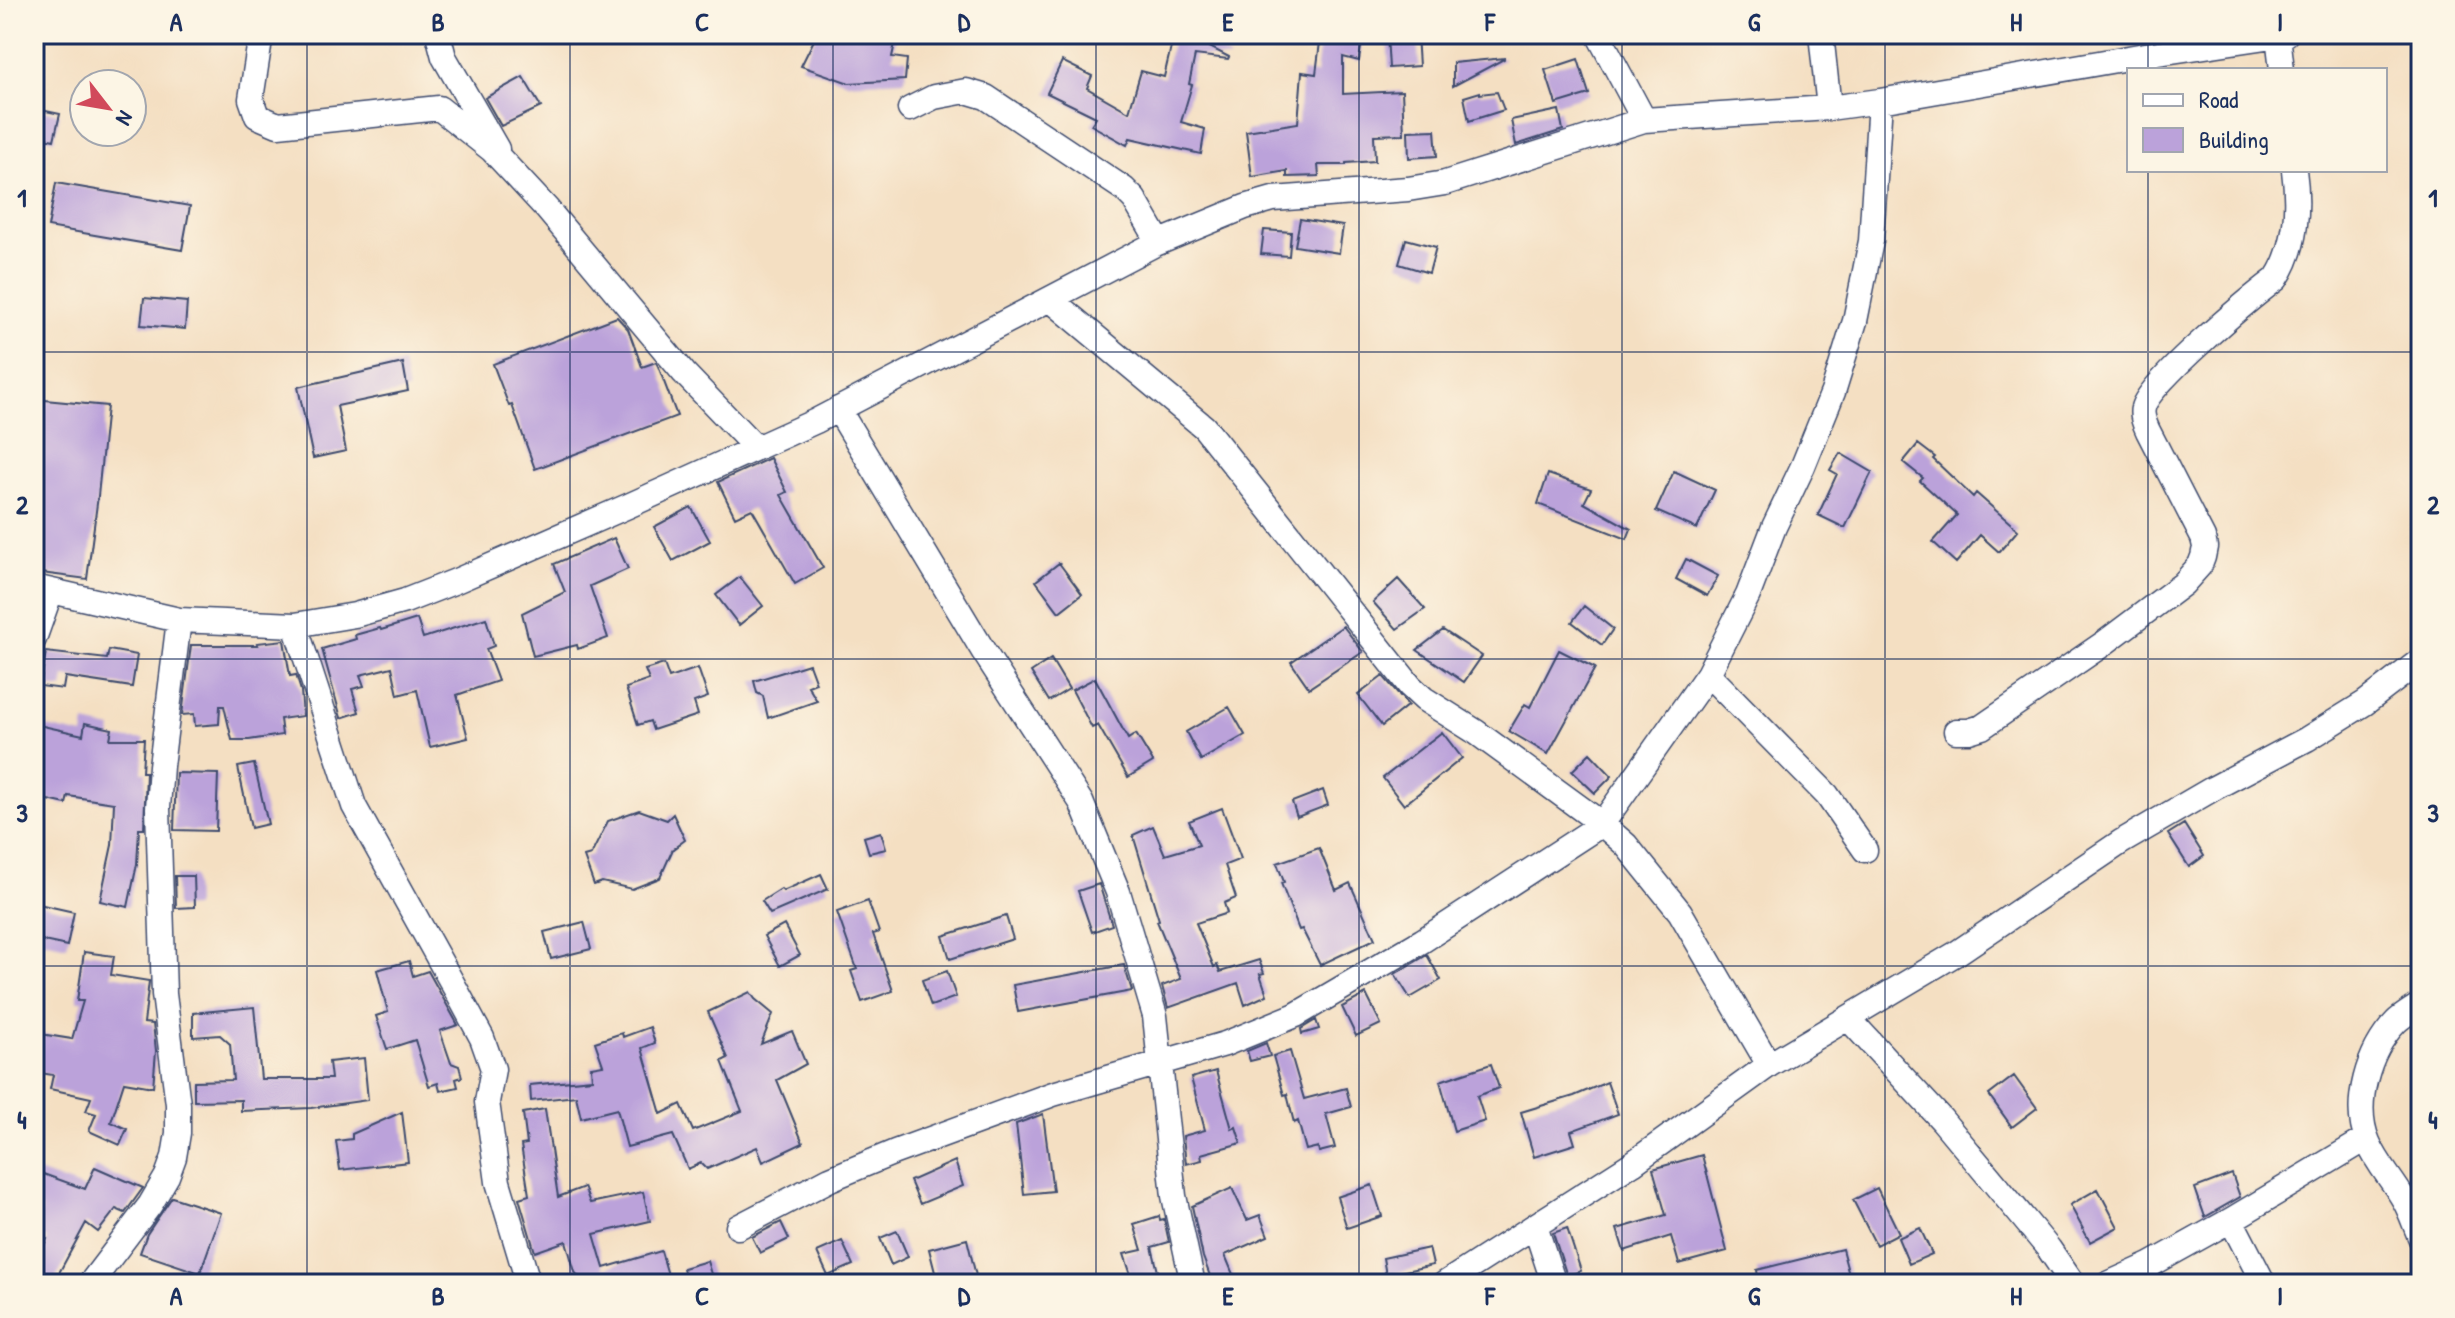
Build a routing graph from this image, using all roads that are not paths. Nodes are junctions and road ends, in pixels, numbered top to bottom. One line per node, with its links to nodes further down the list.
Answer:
1 (261, 34): 11 (street)
2 (438, 34): 11 (street)
3 (1598, 34): 10 (street)
4 (1821, 34): 8 (street)
5 (2282, 35): 6 (street); 7 (street)
6 (2282, 68)
7 (1880, 101): 8 (street); 22 (street)
8 (1829, 108): 10 (street)
9 (910, 109): 13 (street)
10 (1644, 120): 13 (street)
11 (507, 166): 16 (street)
12 (2294, 172): 23 (street)
13 (1159, 242): 14 (street)
14 (1050, 299): 15 (street); 24 (street)
15 (838, 409): 16 (street); 28 (street)
16 (756, 448): 19 (street)
17 (42, 589): 18 (street); 20 (street)
18 (179, 620): 19 (street); 36 (street)
19 (295, 625): 37 (street)
20 (34, 639)
21 (2421, 660): 27 (street)
22 (1708, 674): 24 (street); 25 (street)
23 (1956, 731)
24 (1602, 824): 28 (street); 29 (street)
25 (1865, 850)
26 (2421, 1004): 30 (street)
27 (1848, 1018): 29 (street); 41 (street)
28 (1161, 1063): 33 (street); 38 (street)
29 (1769, 1065): 32 (street)
30 (2366, 1139): 31 (street); 34 (street)
31 (2231, 1220): 35 (street); 42 (street)
32 (1535, 1226): 39 (street); 40 (street)
33 (738, 1227)
34 (2421, 1239)
35 (2117, 1282)
36 (90, 1284)
37 (530, 1284)
38 (1193, 1284)
39 (1444, 1284)
40 (1554, 1284)
41 (2073, 1284)
42 (2264, 1284)

